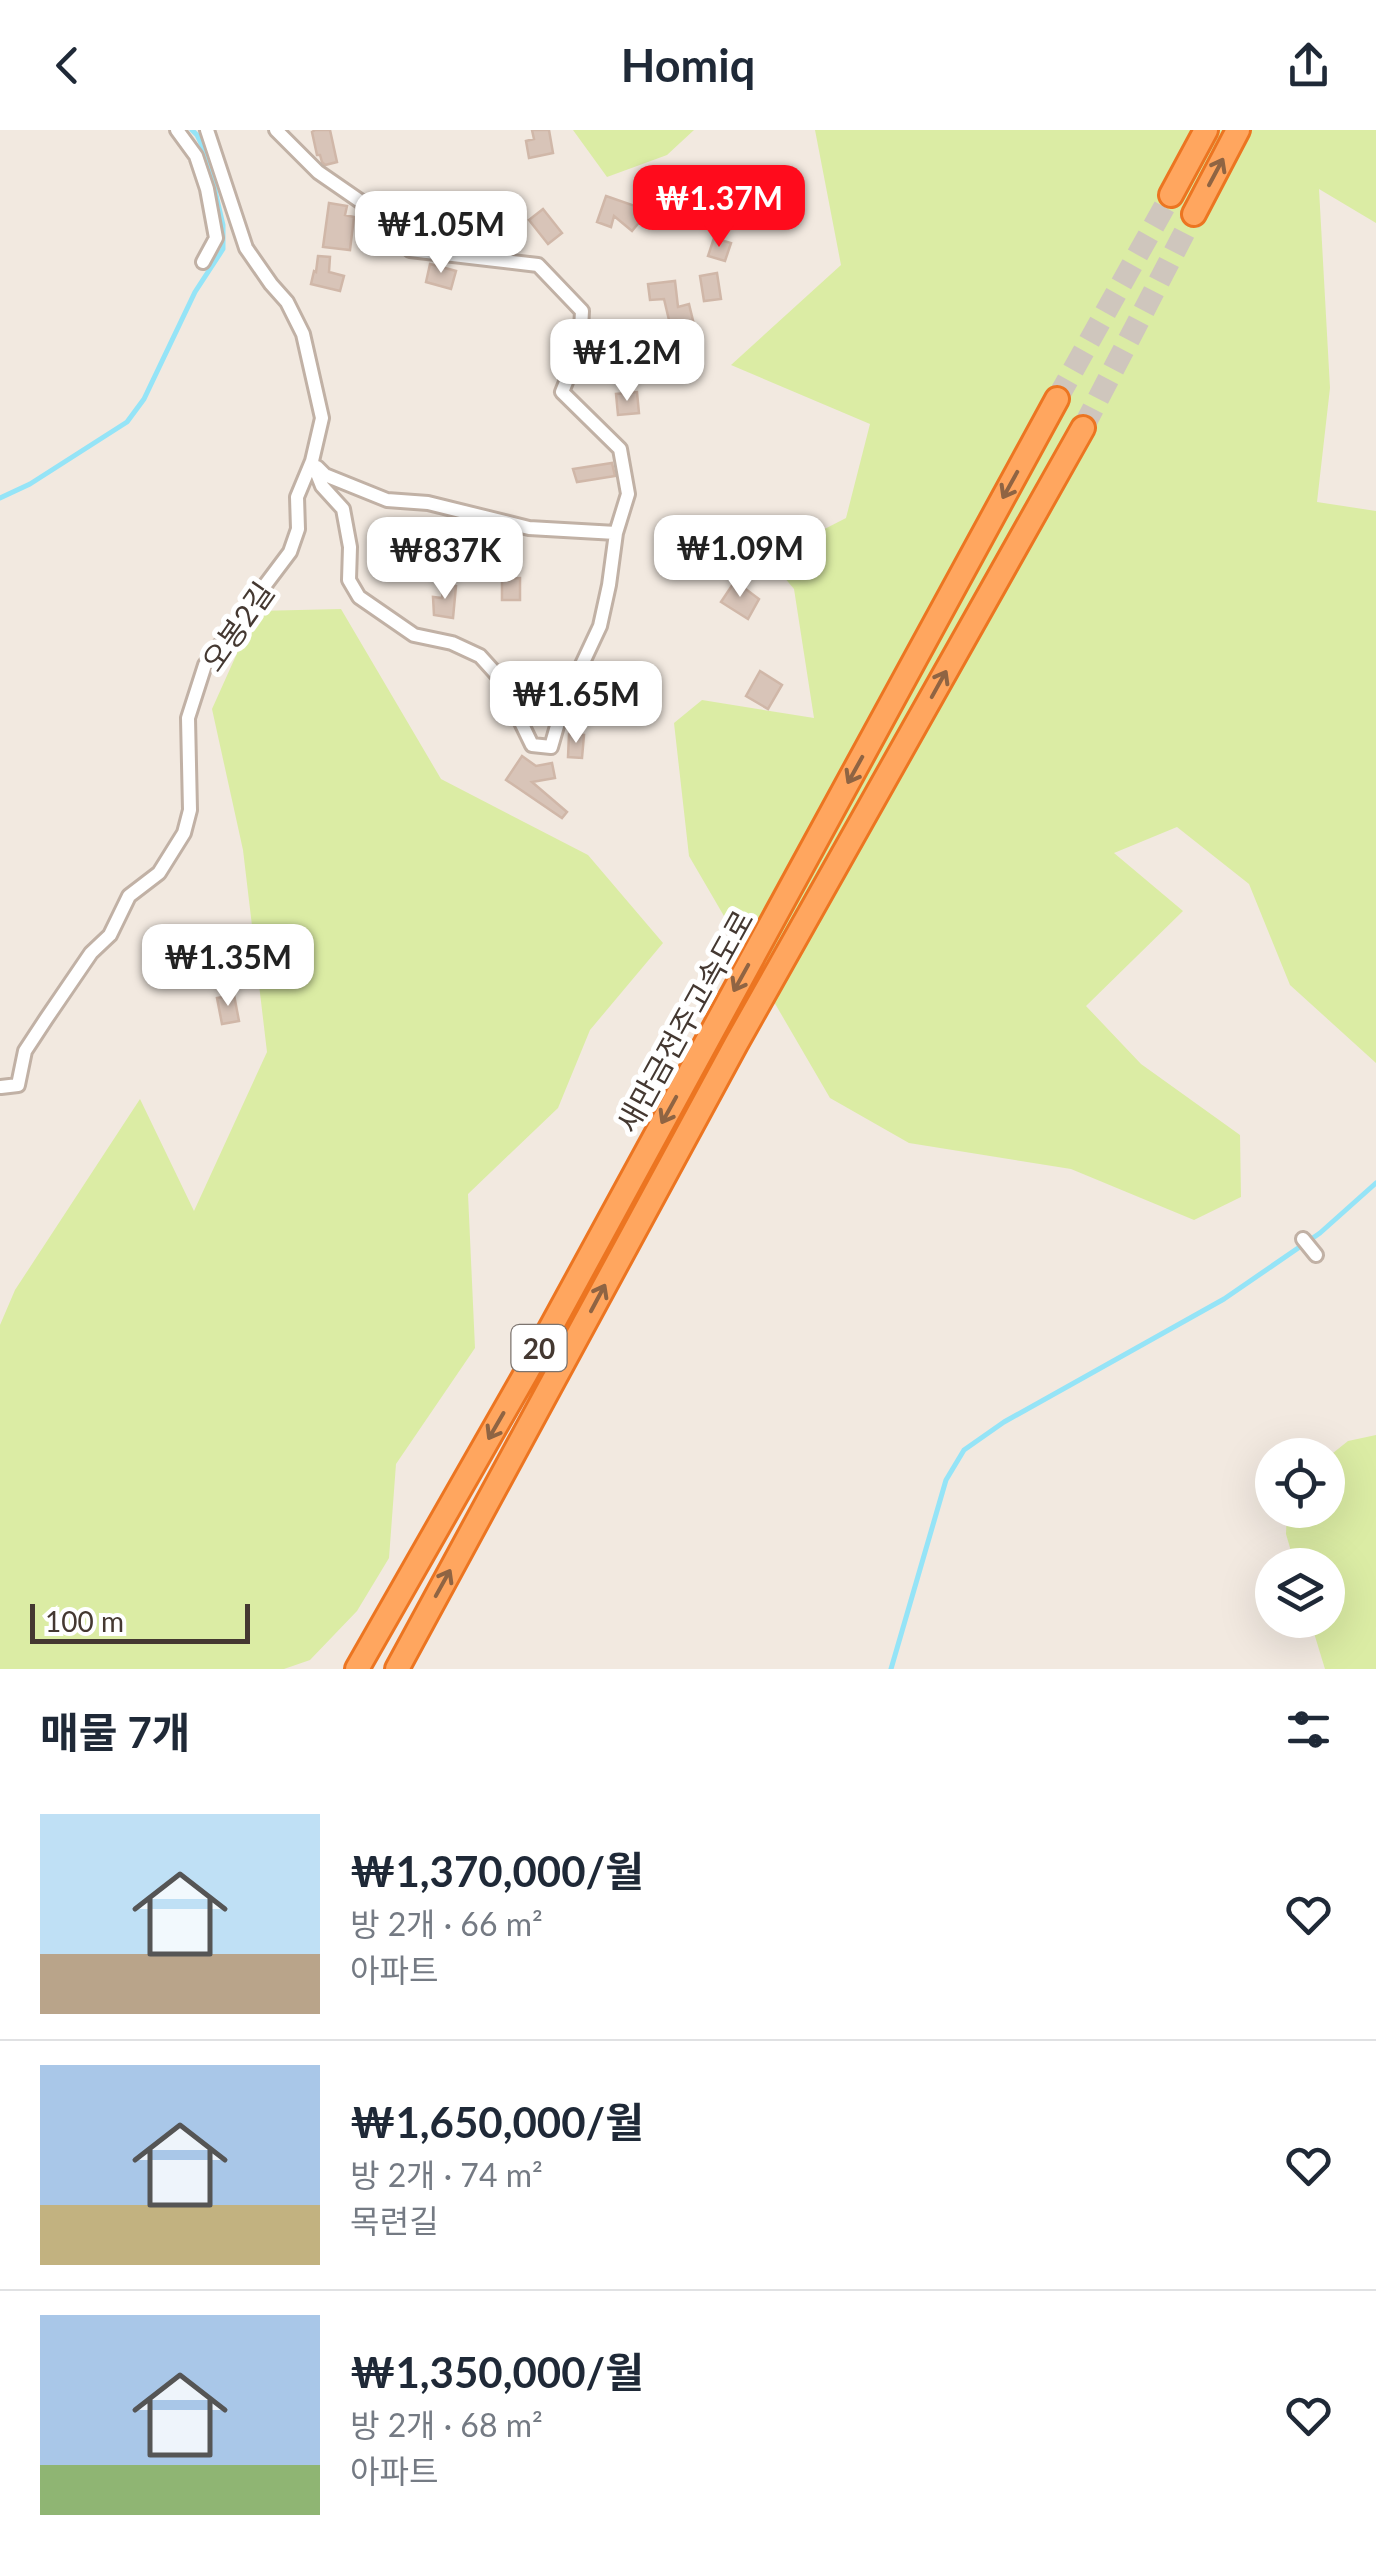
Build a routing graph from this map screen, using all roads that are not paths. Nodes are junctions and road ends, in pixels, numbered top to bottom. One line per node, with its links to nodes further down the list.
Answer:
1 (207, 130): 11 (street, 오봉2길)
2 (276, 130): 12 (street)
3 (1206, 130): 6 (highway)
4 (1238, 130): 7 (highway, one-way to 4)
5 (183, 132): 8 (street)
6 (1171, 195)
7 (1194, 214)
8 (204, 262)
9 (1056, 399): 14 (highway, 새만금전주고속도로 / 20, one-way to 14)
10 (1083, 428): 17 (highway, 새만금전주고속도로 / 20, one-way to 10)
11 (312, 461): 12 (street); 12 (street); 13 (street, 오봉2길)
12 (616, 533)
13 (1, 1088)
14 (394, 1602): 15 (highway); 16 (highway, 새만금전주고속도로 / 20)
15 (340, 1669)
16 (357, 1669)
17 (397, 1669)

